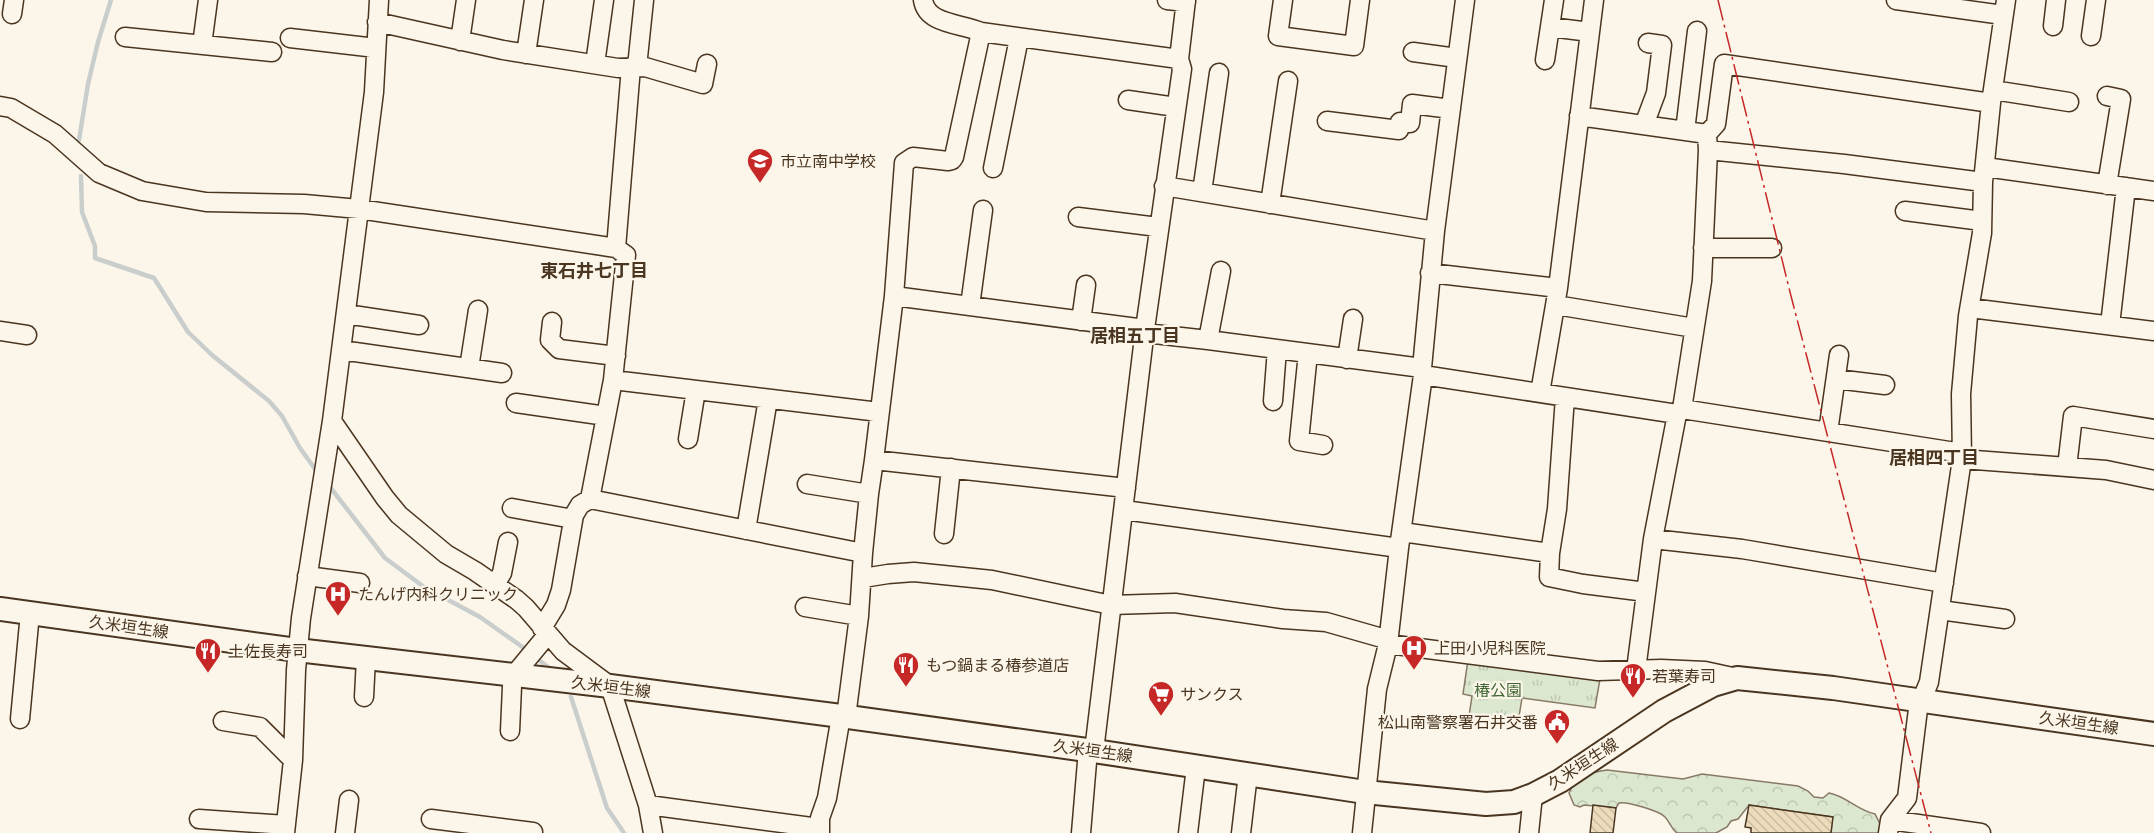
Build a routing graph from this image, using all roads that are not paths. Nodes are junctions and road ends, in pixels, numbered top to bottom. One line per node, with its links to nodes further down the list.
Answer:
1 (208, 0): 31 (street)
2 (379, 0): 19 (street)
3 (466, 0): 29 (street)
4 (534, 0): 35 (street)
5 (604, 0): 39 (street)
6 (644, 0): 41 (street)
7 (923, 0): 23 (street)
8 (1167, 0): 17 (street)
9 (1283, 0): 10 (street)
10 (1360, 0)
11 (1466, 0): 36 (street)
12 (1554, 0): 21 (street)
13 (1594, 0): 24 (street)
14 (1896, 0): 18 (street)
15 (2056, 0): 20 (street)
16 (2096, 0): 25 (street)
17 (1186, 1): 37 (street)
18 (2005, 8): 45 (street)
19 (377, 22): 29 (street); 32 (street)
20 (2053, 26)
21 (1550, 27): 24 (street); 38 (street)
22 (1697, 31): 54 (street)
23 (981, 32): 28 (street); 77 (street)
24 (1590, 32): 51 (street)
25 (2091, 36)
26 (125, 37): 31 (street)
27 (290, 38): 32 (street)
28 (1019, 38): 37 (street); 56 (street)
29 (460, 41): 35 (street)
30 (1648, 43): 53 (street)
31 (202, 45): 33 (street)
32 (376, 48): 64 (street)
33 (272, 52)
34 (1413, 52): 36 (street)
35 (526, 54): 39 (street)
36 (1457, 58): 50 (street)
37 (1179, 59): 49 (street)
38 (1545, 60)
39 (595, 64): 41 (street)
40 (706, 64): 41 (street)
41 (634, 67): 71 (street)
42 (1219, 73): 62 (street)
43 (1288, 81): 63 (street)
44 (2107, 96): 58 (street)
45 (1992, 97): 47 (street); 55 (street); 57 (street)
46 (1128, 100): 49 (street)
47 (2069, 102)
48 (0, 106): 64 (street)
49 (1176, 107): 59 (street)
50 (1450, 109): 52 (street); 70 (street)
51 (1579, 116): 53 (street); 78 (street)
52 (1327, 121)
53 (1644, 125): 54 (street)
54 (1685, 131): 55 (street)
55 (1708, 142): 57 (street); 72 (street)
56 (993, 168)
57 (1984, 175): 58 (street); 68 (street)
58 (2107, 185): 60 (street)
59 (1164, 186): 62 (street); 69 (street)
60 (2126, 188): 61 (street); 87 (street)
61 (2154, 191)
62 (1202, 192): 63 (street)
63 (1270, 204): 70 (street)
64 (359, 209): 71 (street); 82 (street)
65 (983, 210): 79 (street)
66 (1905, 212): 68 (street)
67 (1078, 217): 69 (street)
68 (1982, 221): 80 (street)
69 (1158, 227): 90 (street)
70 (1435, 231): 75 (street)
71 (616, 248): 98 (street)
72 (1703, 248): 73 (street); 88 (street)
73 (1772, 248)
74 (1221, 271): 93 (street)
75 (1430, 273): 78 (street); 101 (street)
76 (1086, 285): 84 (street)
77 (894, 296): 79 (street); 113 (street)
78 (1557, 296): 88 (street); 107 (street)
79 (970, 306): 84 (street)
80 (1970, 308): 87 (street); 120 (street)
81 (478, 310): 100 (street)
82 (346, 314): 86 (street); 95 (street)
83 (1353, 319): 99 (street)
84 (1081, 321): 90 (street)
85 (552, 322): 98 (street)
86 (419, 325)
87 (2110, 325): 91 (street)
88 (1695, 328): 112 (street)
89 (0, 331): 92 (street)
90 (1145, 331): 93 (street); 126 (street)
91 (2154, 331)
92 (27, 335)
93 (1208, 340): 94 (street)
94 (1277, 349): 96 (street); 110 (street)
95 (341, 350): 100 (street); 115 (street)
96 (1308, 353): 99 (street); 119 (street)
97 (1839, 355): 103 (street)
98 (616, 356): 104 (street)
99 (1347, 359): 101 (street)
100 (469, 369): 102 (street)
101 (1422, 371): 107 (street); 135 (street)
102 (502, 373)
103 (1836, 378): 105 (street); 117 (street)
104 (613, 380): 106 (street); 114 (street)
105 (1885, 385)
106 (696, 390): 109 (street); 118 (street)
107 (1540, 393): 108 (street)
108 (1565, 397): 112 (street); 138 (street)
109 (768, 399): 113 (street); 132 (street)
110 (1273, 401)
111 (516, 403): 114 (street)
112 (1679, 411): 117 (street); 134 (street)
113 (879, 412): 121 (street)
114 (606, 416): 128 (street)
115 (332, 421): 139 (street); 143 (street)
116 (2154, 429): 122 (street)
117 (1828, 432): 120 (street)
118 (688, 439)
119 (1323, 445)
120 (1962, 456): 122 (street); 142 (street)
121 (874, 460): 123 (street); 127 (street)
122 (2067, 467): 124 (street)
123 (951, 468): 126 (street); 133 (street)
124 (2154, 480)
125 (807, 484): 127 (street)
126 (1126, 488): 130 (street)
127 (868, 494): 137 (street)
128 (590, 500): 131 (street); 132 (street)
129 (513, 508): 131 (street)
130 (1124, 510): 135 (street); 145 (street)
131 (573, 519): 152 (street)
132 (746, 530): 137 (street)
133 (944, 534)
134 (1653, 539): 142 (street); 144 (street)
135 (1400, 540): 138 (street); 153 (street)
136 (508, 542): 143 (street)
137 (862, 553): 140 (street)
138 (1550, 553): 144 (street)
139 (308, 576): 141 (street); 154 (street)
140 (863, 578): 145 (street); 150 (street)
141 (360, 583)
142 (1944, 584): 148 (street)
143 (495, 585): 152 (street)
144 (1646, 592): 157 (street)
145 (1111, 605): 153 (street); 167 (street)
146 (806, 607): 150 (street)
147 (0, 609): 149 (main road, 久米垣生線)
148 (1940, 610): 151 (street); 161 (street)
149 (30, 613): 154 (main road, 久米垣生線); 163 (street)
150 (859, 616): 162 (street)
151 (2005, 619)
152 (545, 631): 156 (street); 159 (street)
153 (1388, 642): 157 (street); 171 (street)
154 (297, 650): 155 (main road, 久米垣生線); 168 (street)
155 (366, 658): 156 (main road, 久米垣生線); 160 (street)
156 (525, 661): 159 (main road, 久米垣生線); 165 (street)
157 (1636, 670): 158 (street)
158 (1737, 678): 161 (main road, 久米垣生線); 172 (main road, 久米垣生線)
159 (610, 686): 162 (main road, 久米垣生線); 174 (street)
160 (364, 698)
161 (1923, 700): 166 (main road, 久米垣生線); 178 (street)
162 (844, 717): 167 (main road, 久米垣生線); 180 (street)
163 (20, 719)
164 (223, 721): 168 (street)
165 (510, 731)
166 (2154, 734)
167 (1091, 751): 169 (main road, 久米垣生線); 183 (street)
168 (293, 760): 179 (street)
169 (1196, 767): 170 (main road, 久米垣生線); 184 (street)
170 (1248, 774): 171 (main road, 久米垣生線); 185 (street)
171 (1365, 792): 172 (main road, 久米垣生線); 186 (street)
172 (1533, 795): 187 (street)
173 (349, 800): 181 (street)
174 (648, 806): 180 (street); 182 (street)
175 (199, 819): 179 (street)
176 (431, 819): 177 (street)
177 (533, 827)
178 (1889, 827): 188 (street)
179 (285, 829)
180 (820, 831)
181 (345, 833)
182 (653, 833)
183 (1081, 833)
184 (1188, 833)
185 (1241, 833)
186 (1362, 833)
187 (1529, 833)
188 (1981, 833)

